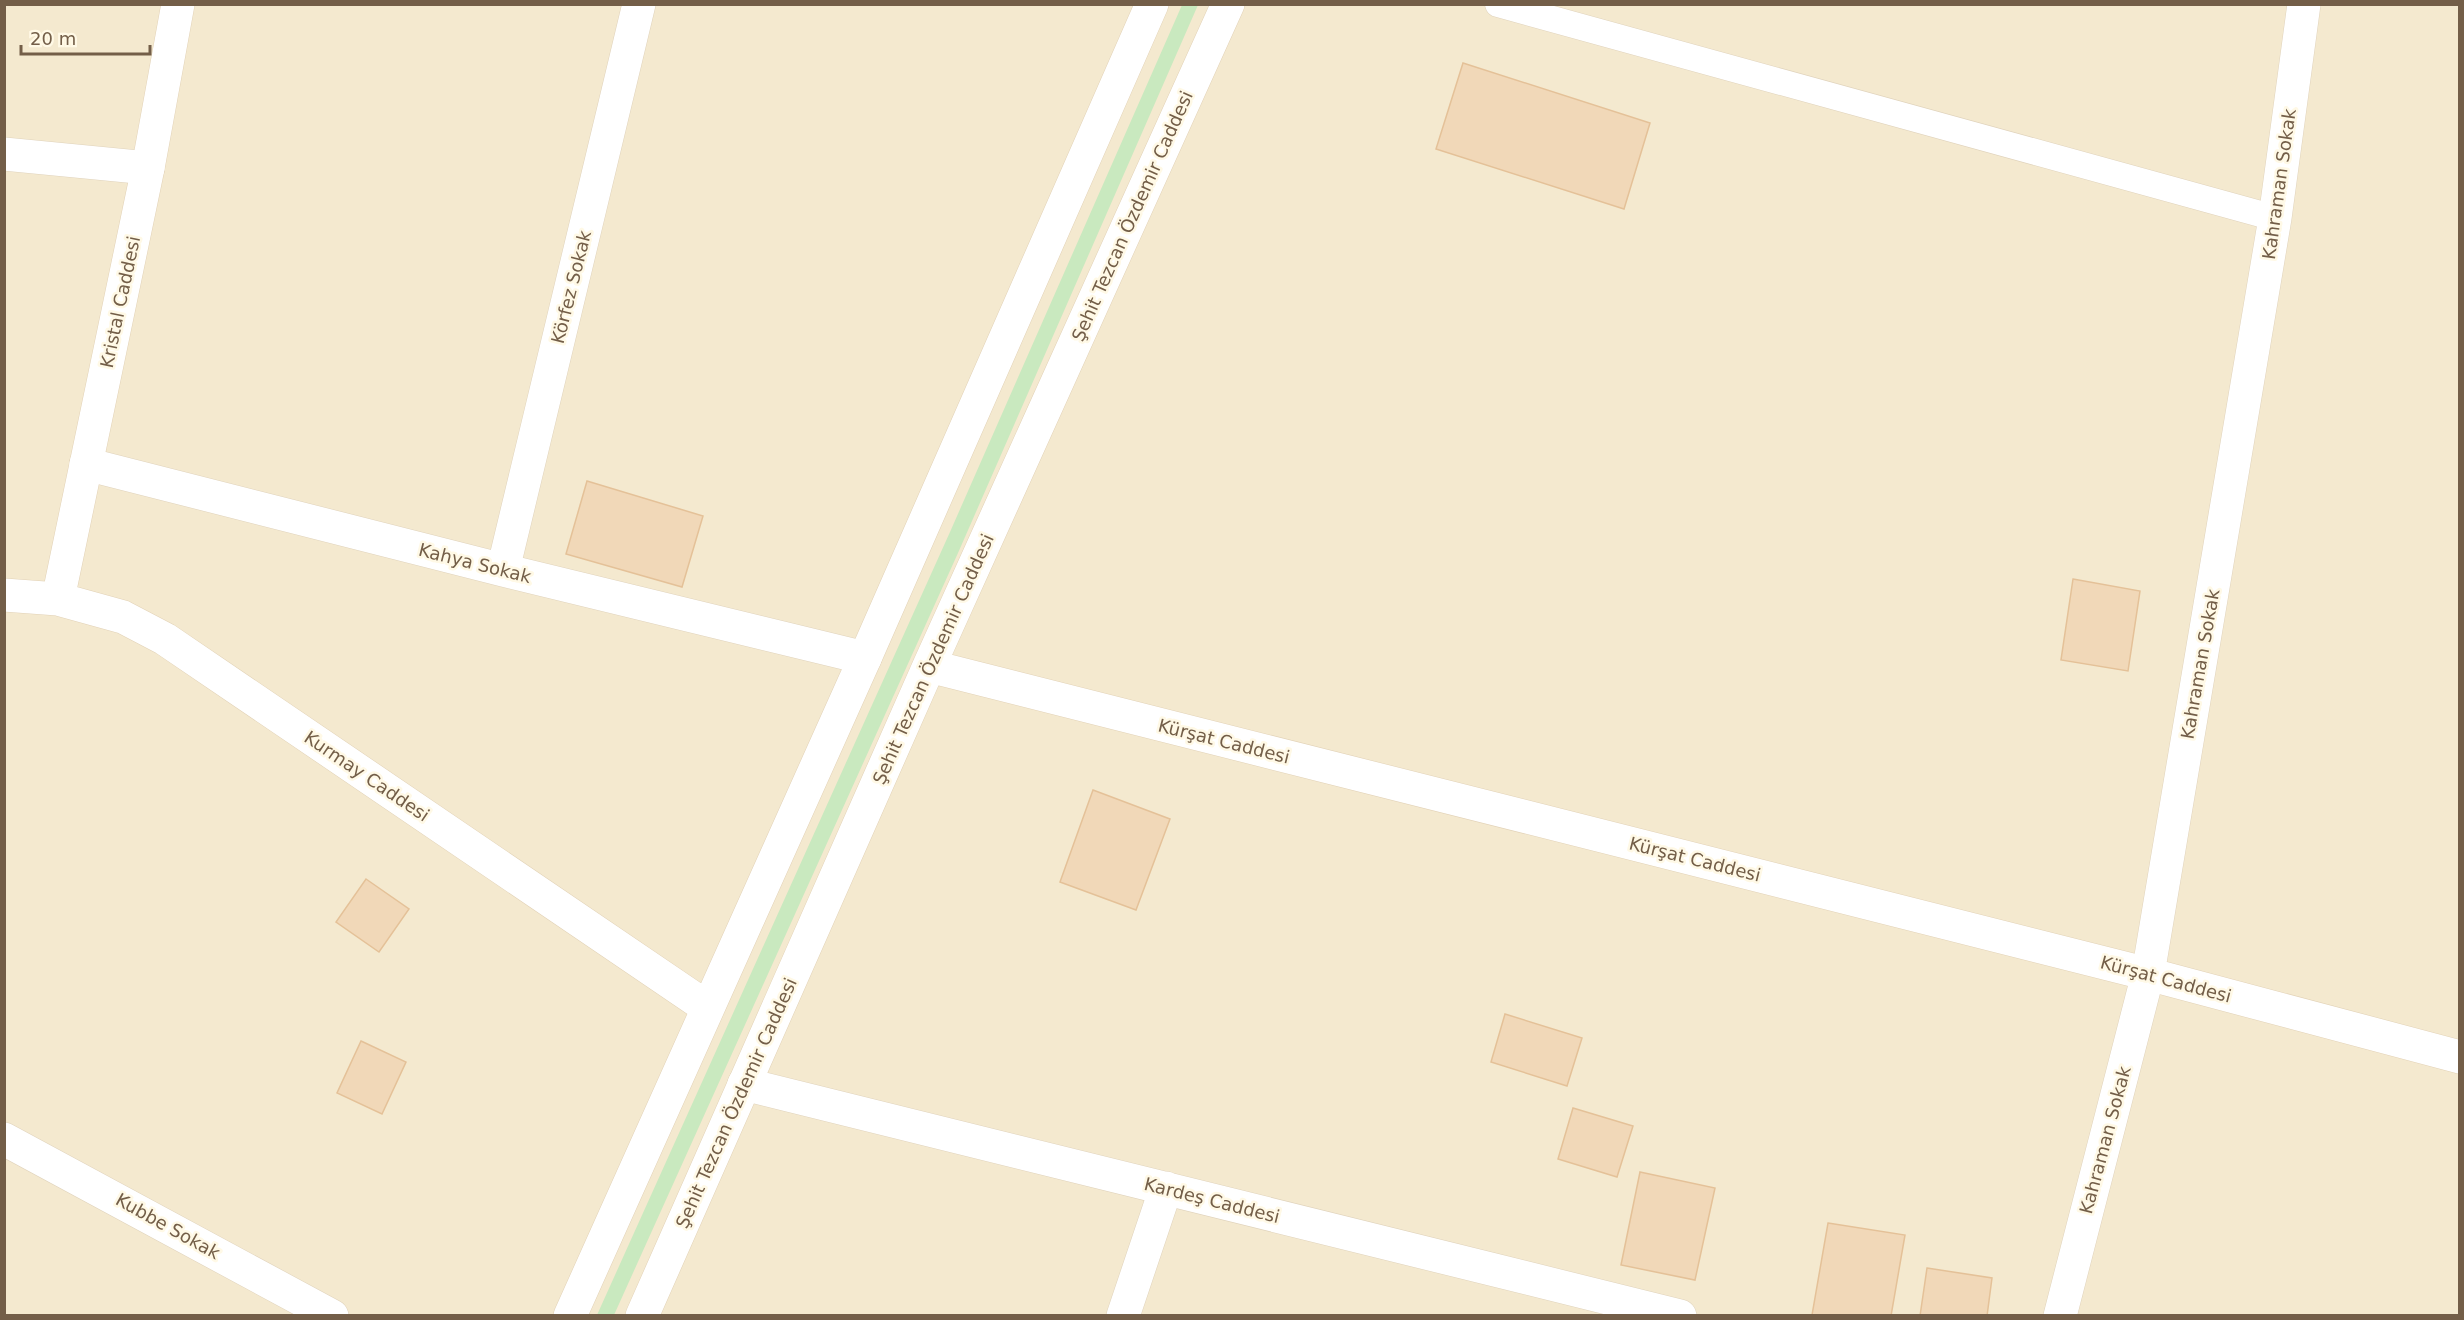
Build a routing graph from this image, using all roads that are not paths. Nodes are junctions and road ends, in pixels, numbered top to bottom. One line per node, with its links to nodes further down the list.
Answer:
1 (178, 4): 8 (street, Kristal Caddesi)
2 (639, 4): 11 (street, Körfez Sokak)
3 (1152, 4): 14 (street)
4 (1228, 4): 15 (street, Şehit Tezcan Özdemir Caddesi)
5 (1498, 4): 9 (lane)
6 (2304, 4): 9 (street, Kahraman Sokak)
7 (4, 154): 8 (street)
8 (148, 168): 10 (street, Kristal Caddesi)
9 (2275, 218): 16 (street, Kahraman Sokak)
10 (86, 464): 11 (street, Kahya Sokak); 13 (street, Kristal Caddesi)
11 (503, 570): 14 (street, Kahya Sokak)
12 (4, 595): 13 (street, Kurmay Caddesi)
13 (58, 599): 17 (street, Kurmay Caddesi)
14 (865, 658): 17 (street)
15 (929, 666): 16 (street, Kürşat Caddesi); 19 (street, Şehit Tezcan Özdemir Caddesi)
16 (2148, 974): 18 (street, Kürşat Caddesi); 27 (street, Kahraman Sokak)
17 (708, 1008): 23 (street)
18 (2460, 1057)
19 (744, 1083): 21 (street, Kardeş Caddesi); 24 (street, Şehit Tezcan Özdemir Caddesi)
20 (4, 1138): 22 (street, Kubbe Sokak)
21 (1166, 1188): 25 (street); 26 (street, Kardeş Caddesi)
22 (332, 1316)
23 (570, 1316)
24 (642, 1316)
25 (1123, 1316)
26 (1680, 1316)
27 (2060, 1316)

